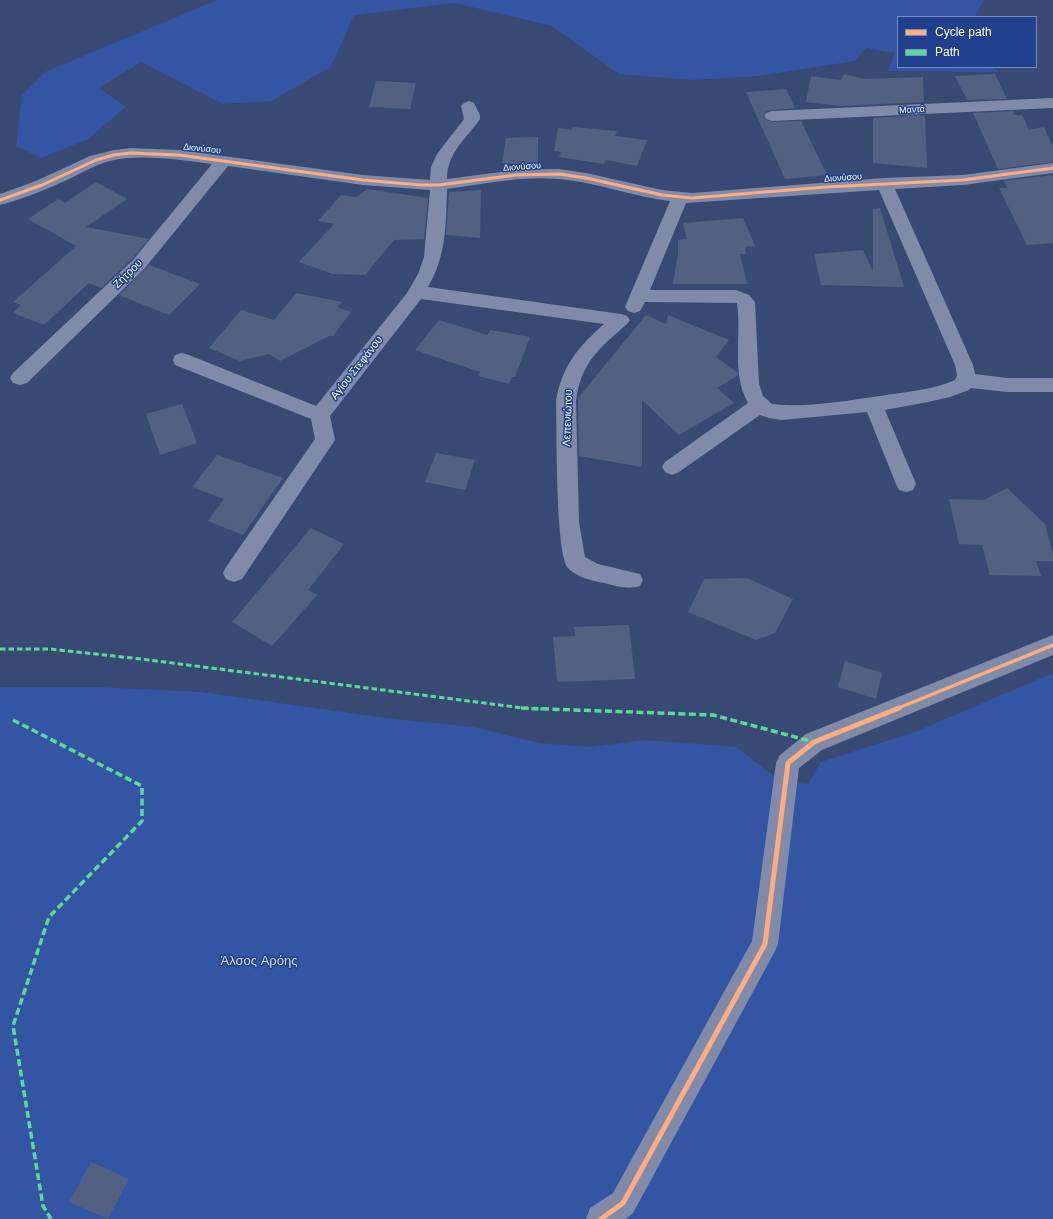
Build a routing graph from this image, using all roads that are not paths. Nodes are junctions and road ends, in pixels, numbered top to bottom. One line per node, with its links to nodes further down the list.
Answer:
1 (1053, 103): 3 (street, Μαντά)
2 (469, 106): 7 (street, Αγίου Στεφάνου)
3 (772, 116)
4 (224, 160): 7 (street, Διονύσου); 9 (street, Διονύσου); 14 (street, Ζήτρου)
5 (1053, 168): 6 (street, Διονύσου)
6 (884, 183): 8 (street, Διονύσου); 15 (street)
7 (439, 185): 8 (street, Διονύσου); 10 (street, Αγίου Στεφάνου)
8 (680, 198): 11 (street)
9 (0, 200)
10 (416, 292): 12 (street); 19 (street, Αγίου Στεφάνου)
11 (639, 296): 12 (street); 18 (street)
12 (621, 320): 23 (street, Λεπενιώτου)
13 (182, 360): 19 (street)
14 (20, 378)
15 (965, 380): 16 (street); 17 (street)
16 (1053, 385)
17 (873, 404): 18 (street); 21 (street)
18 (760, 405): 20 (street)
19 (320, 415): 22 (street)
20 (672, 467)
21 (906, 484)
22 (234, 573)
23 (632, 580)
24 (1053, 645): 25 (street)
25 (601, 1219)

